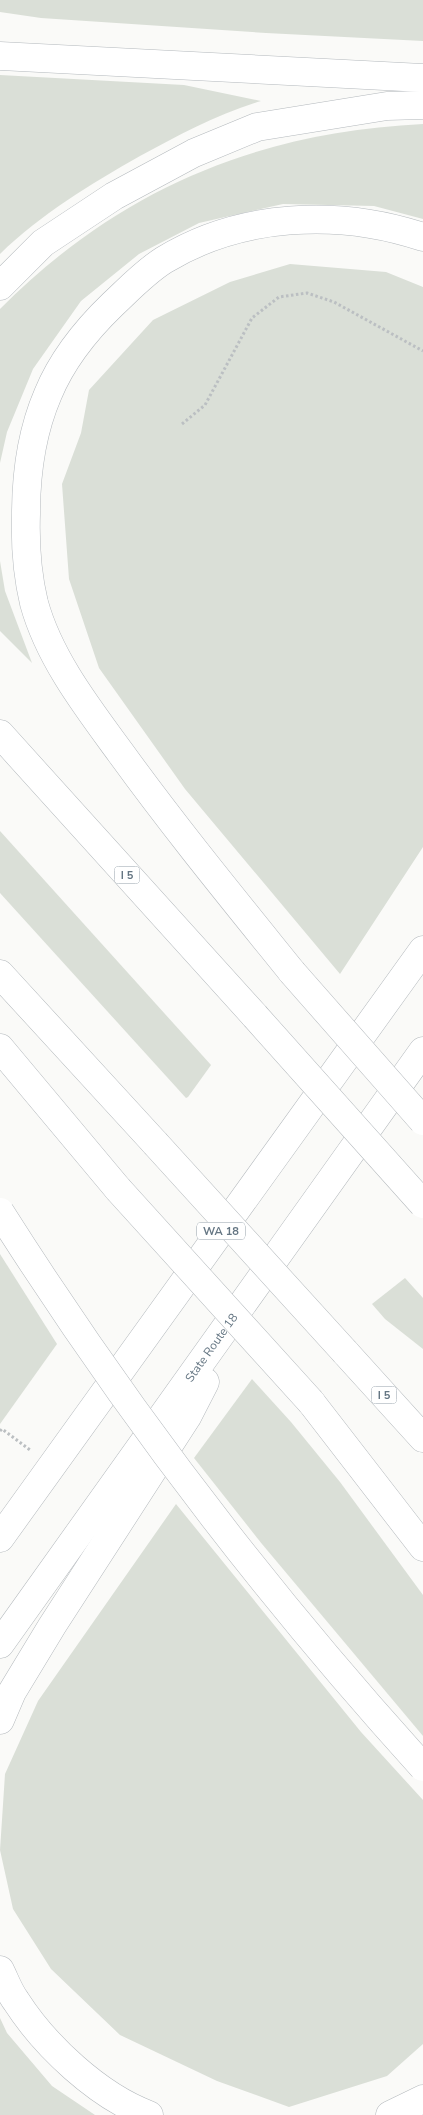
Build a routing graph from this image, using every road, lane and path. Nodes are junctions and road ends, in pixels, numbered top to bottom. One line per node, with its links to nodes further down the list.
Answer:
1 (0, 56): 2 (highway)
2 (423, 78)
3 (423, 105): 5 (highway)
4 (423, 237): 15 (highway, bridge)
5 (0, 286)
6 (423, 351): 7 (path)
7 (182, 424)
8 (0, 734): 16 (highway, I 5, bridge)
9 (423, 938): 12 (highway)
10 (423, 950): 12 (highway, WA 18)
11 (0, 974): 20 (highway, I 5, bridge)
12 (391, 996): 21 (highway, WA 18)
13 (0, 1048): 23 (highway, bridge)
14 (423, 1051): 18 (highway, State Route 18)
15 (423, 1121)
16 (423, 1204)
17 (0, 1212): 26 (highway, bridge)
18 (250, 1296): 24 (highway, State Route 18); 25 (highway)
19 (0, 1431): 21 (path)
20 (423, 1438)
21 (52, 1466): 22 (highway, WA 18)
22 (0, 1538)
23 (423, 1547)
24 (0, 1644)
25 (0, 1720)
26 (423, 1767)
27 (0, 1970): 29 (highway)
28 (423, 2099): 30 (highway)
29 (149, 2115)
30 (390, 2115)

